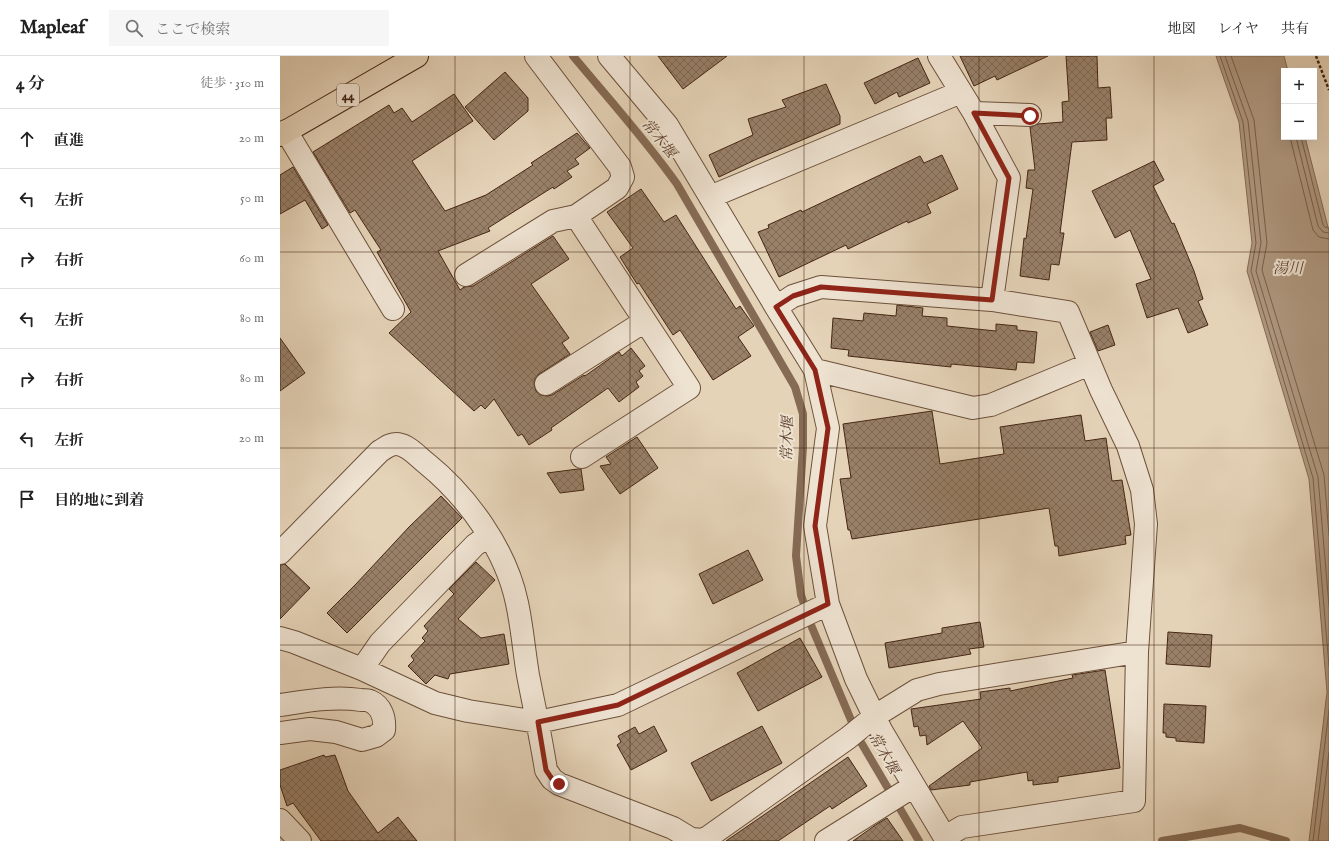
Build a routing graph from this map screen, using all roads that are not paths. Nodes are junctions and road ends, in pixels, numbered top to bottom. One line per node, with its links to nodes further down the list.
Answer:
1 (417, 56): 8 (main road, 44)
2 (536, 56): 10 (street)
3 (609, 56): 9 (street)
4 (939, 56): 5 (street)
5 (961, 92): 6 (street); 9 (street)
6 (974, 113): 7 (street); 12 (street)
7 (1030, 116)
8 (283, 133): 14 (street)
9 (710, 197): 13 (street)
10 (576, 216): 11 (street); 15 (street)
11 (466, 275)
12 (992, 300): 13 (street); 16 (street)
13 (776, 307): 17 (street)
14 (393, 309)
15 (645, 321): 18 (street); 19 (street)
16 (1090, 364): 17 (street); 24 (street)
17 (815, 370): 22 (street)
18 (546, 384)
19 (582, 457)
20 (489, 535): 21 (street); 25 (street); 28 (street)
21 (280, 553)
22 (822, 606): 27 (street); 28 (street)
23 (280, 638): 25 (street)
24 (1137, 652): 27 (street); 32 (street)
25 (362, 668): 28 (street)
26 (280, 705): 29 (street)
27 (871, 720): 28 (street); 30 (street)
28 (538, 722)
29 (280, 732)
30 (902, 794): 32 (street); 34 (street)
31 (280, 820): 33 (street)
32 (946, 839)
33 (300, 841)
34 (826, 841)

